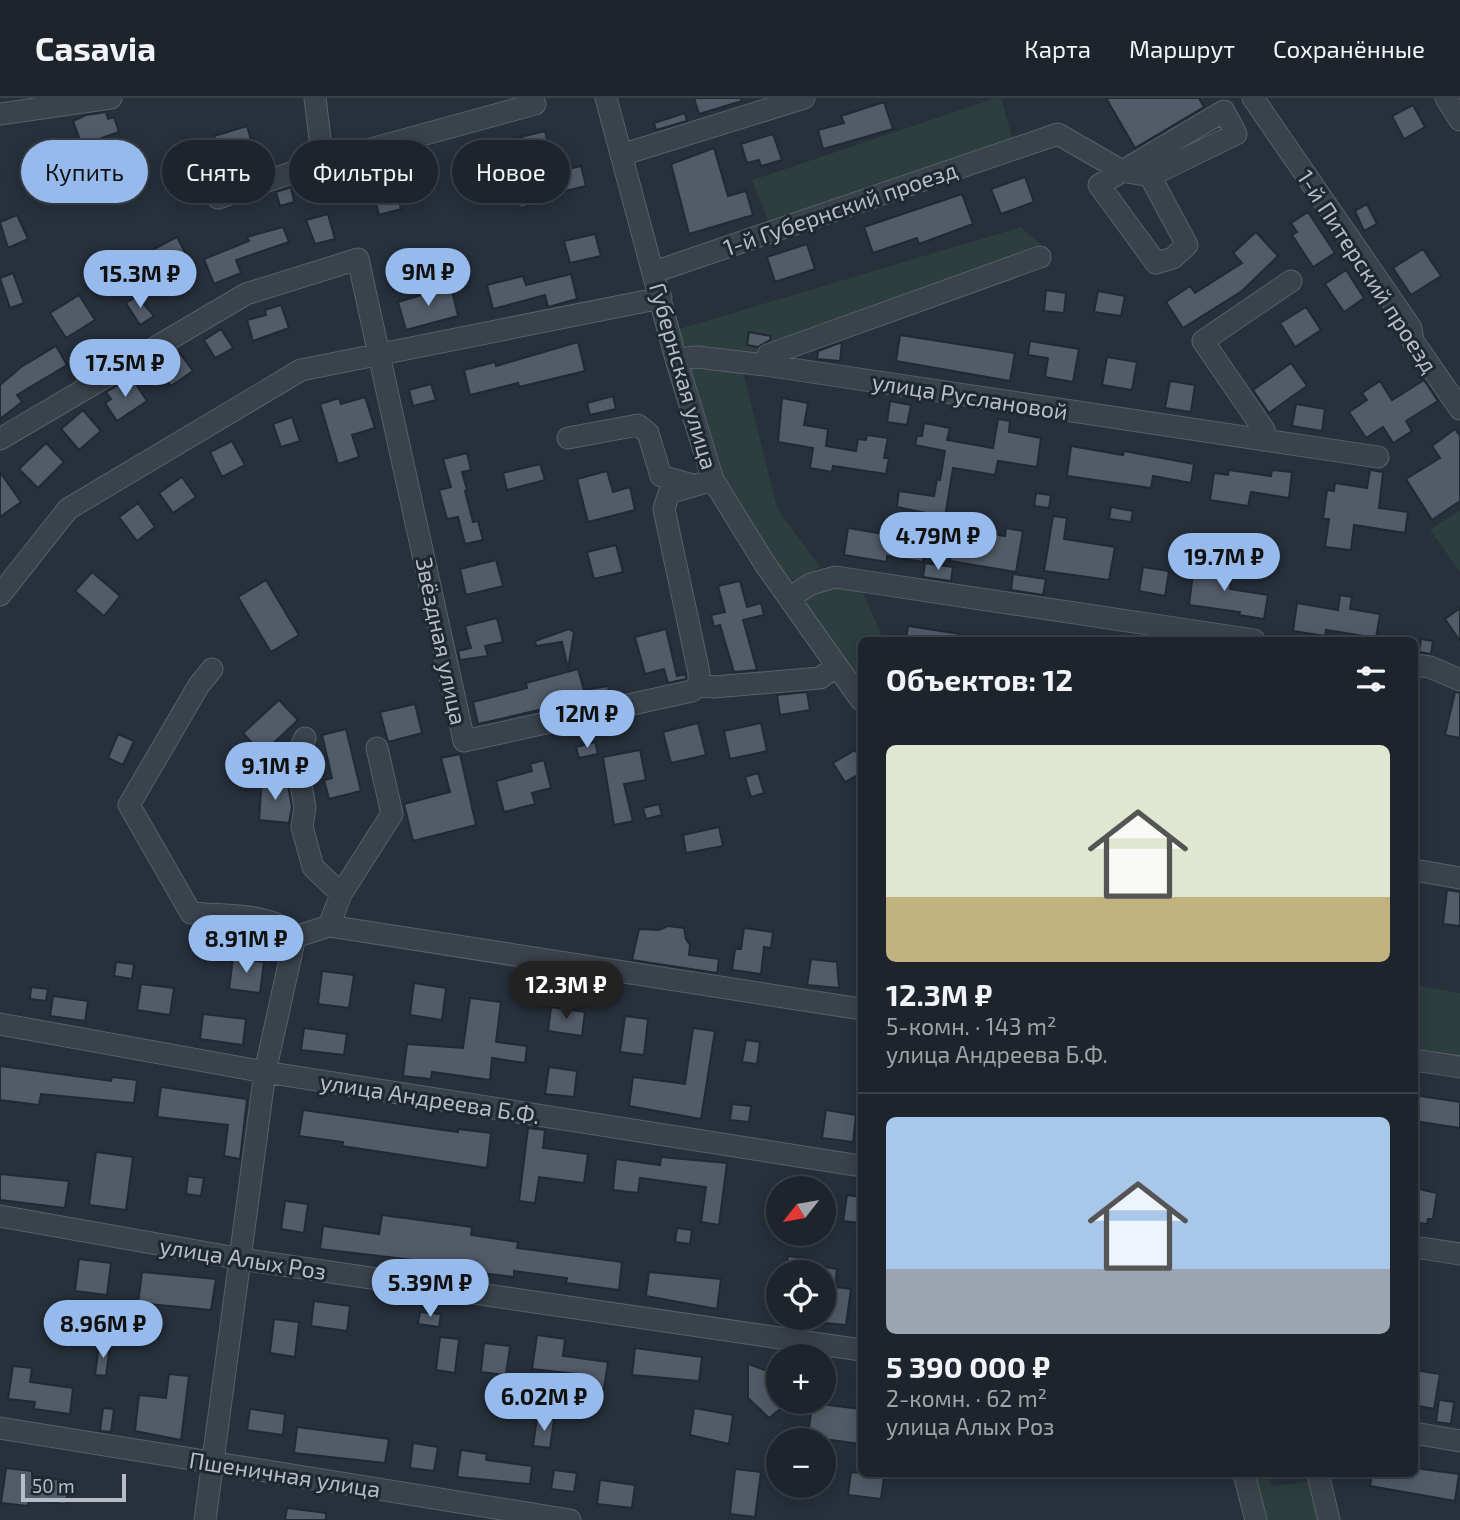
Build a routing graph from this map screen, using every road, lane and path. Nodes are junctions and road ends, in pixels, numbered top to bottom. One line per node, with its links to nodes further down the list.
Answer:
1 (111, 98): 7 (street)
2 (315, 98): 11 (street)
3 (606, 98): 13 (street, Губернская улица)
4 (804, 98): 13 (street)
5 (1253, 98): 23 (street, 1-й Питерский проезд)
6 (1447, 98): 10 (street)
7 (80, 100): 9 (street)
8 (535, 104): 12 (street)
9 (0, 114)
10 (1460, 120)
11 (320, 140)
12 (403, 140)
13 (621, 155): 17 (street, Губернская улица)
14 (1122, 171): 15 (street, 1-й Губернский проезд); 15 (street); 15 (street); 17 (street, 1-й Губернский проезд)
15 (1150, 176)
16 (1040, 257): 22 (street)
17 (654, 272): 19 (street, Губернская улица)
18 (1292, 281): 26 (street)
19 (661, 298): 20 (street); 21 (street, Губернская улица)
20 (379, 354): 25 (street); 29 (street); 36 (street, Звёздная улица)
21 (676, 359): 22 (street, улица Руслановой); 28 (street, Губернская улица)
22 (765, 365): 26 (street, улица Руслановой)
23 (1460, 409)
24 (568, 438): 28 (street)
25 (0, 439)
26 (1263, 439): 27 (street, улица Руслановой)
27 (1378, 457)
28 (704, 482): 30 (street, Губернская улица); 36 (street)
29 (0, 595)
30 (789, 598): 31 (street); 32 (street, Губернская улица)
31 (1234, 637)
32 (837, 666): 36 (street); 37 (street, Губернская улица)
33 (1418, 666): 35 (street)
34 (212, 669): 44 (street)
35 (1460, 680)
36 (699, 685)
37 (858, 696)
38 (305, 738): 42 (street)
39 (377, 748): 42 (street)
40 (1418, 871): 41 (street)
41 (1460, 877)
42 (341, 894): 43 (street)
43 (329, 926): 44 (street); 45 (street)
44 (295, 937): 49 (street)
45 (858, 1009)
46 (0, 1024): 49 (street, улица Андреева Б.Ф.)
47 (1418, 1061): 48 (street)
48 (1460, 1067)
49 (265, 1072): 50 (street, улица Андреева Б.Ф.); 54 (street)
50 (858, 1166)
51 (0, 1216): 54 (street, улица Алых Роз)
52 (1418, 1248): 53 (street)
53 (1460, 1254)
54 (242, 1259): 55 (street, улица Алых Роз); 59 (street)
55 (858, 1350)
56 (0, 1428): 59 (street, Пшеничная улица)
57 (1418, 1434): 58 (street)
58 (1460, 1441)
59 (212, 1463): 62 (street); 63 (street, Пшеничная улица)
60 (1245, 1477): 64 (street)
61 (1319, 1477): 65 (street)
62 (205, 1520)
63 (570, 1520)
64 (1255, 1520)
65 (1329, 1520)

